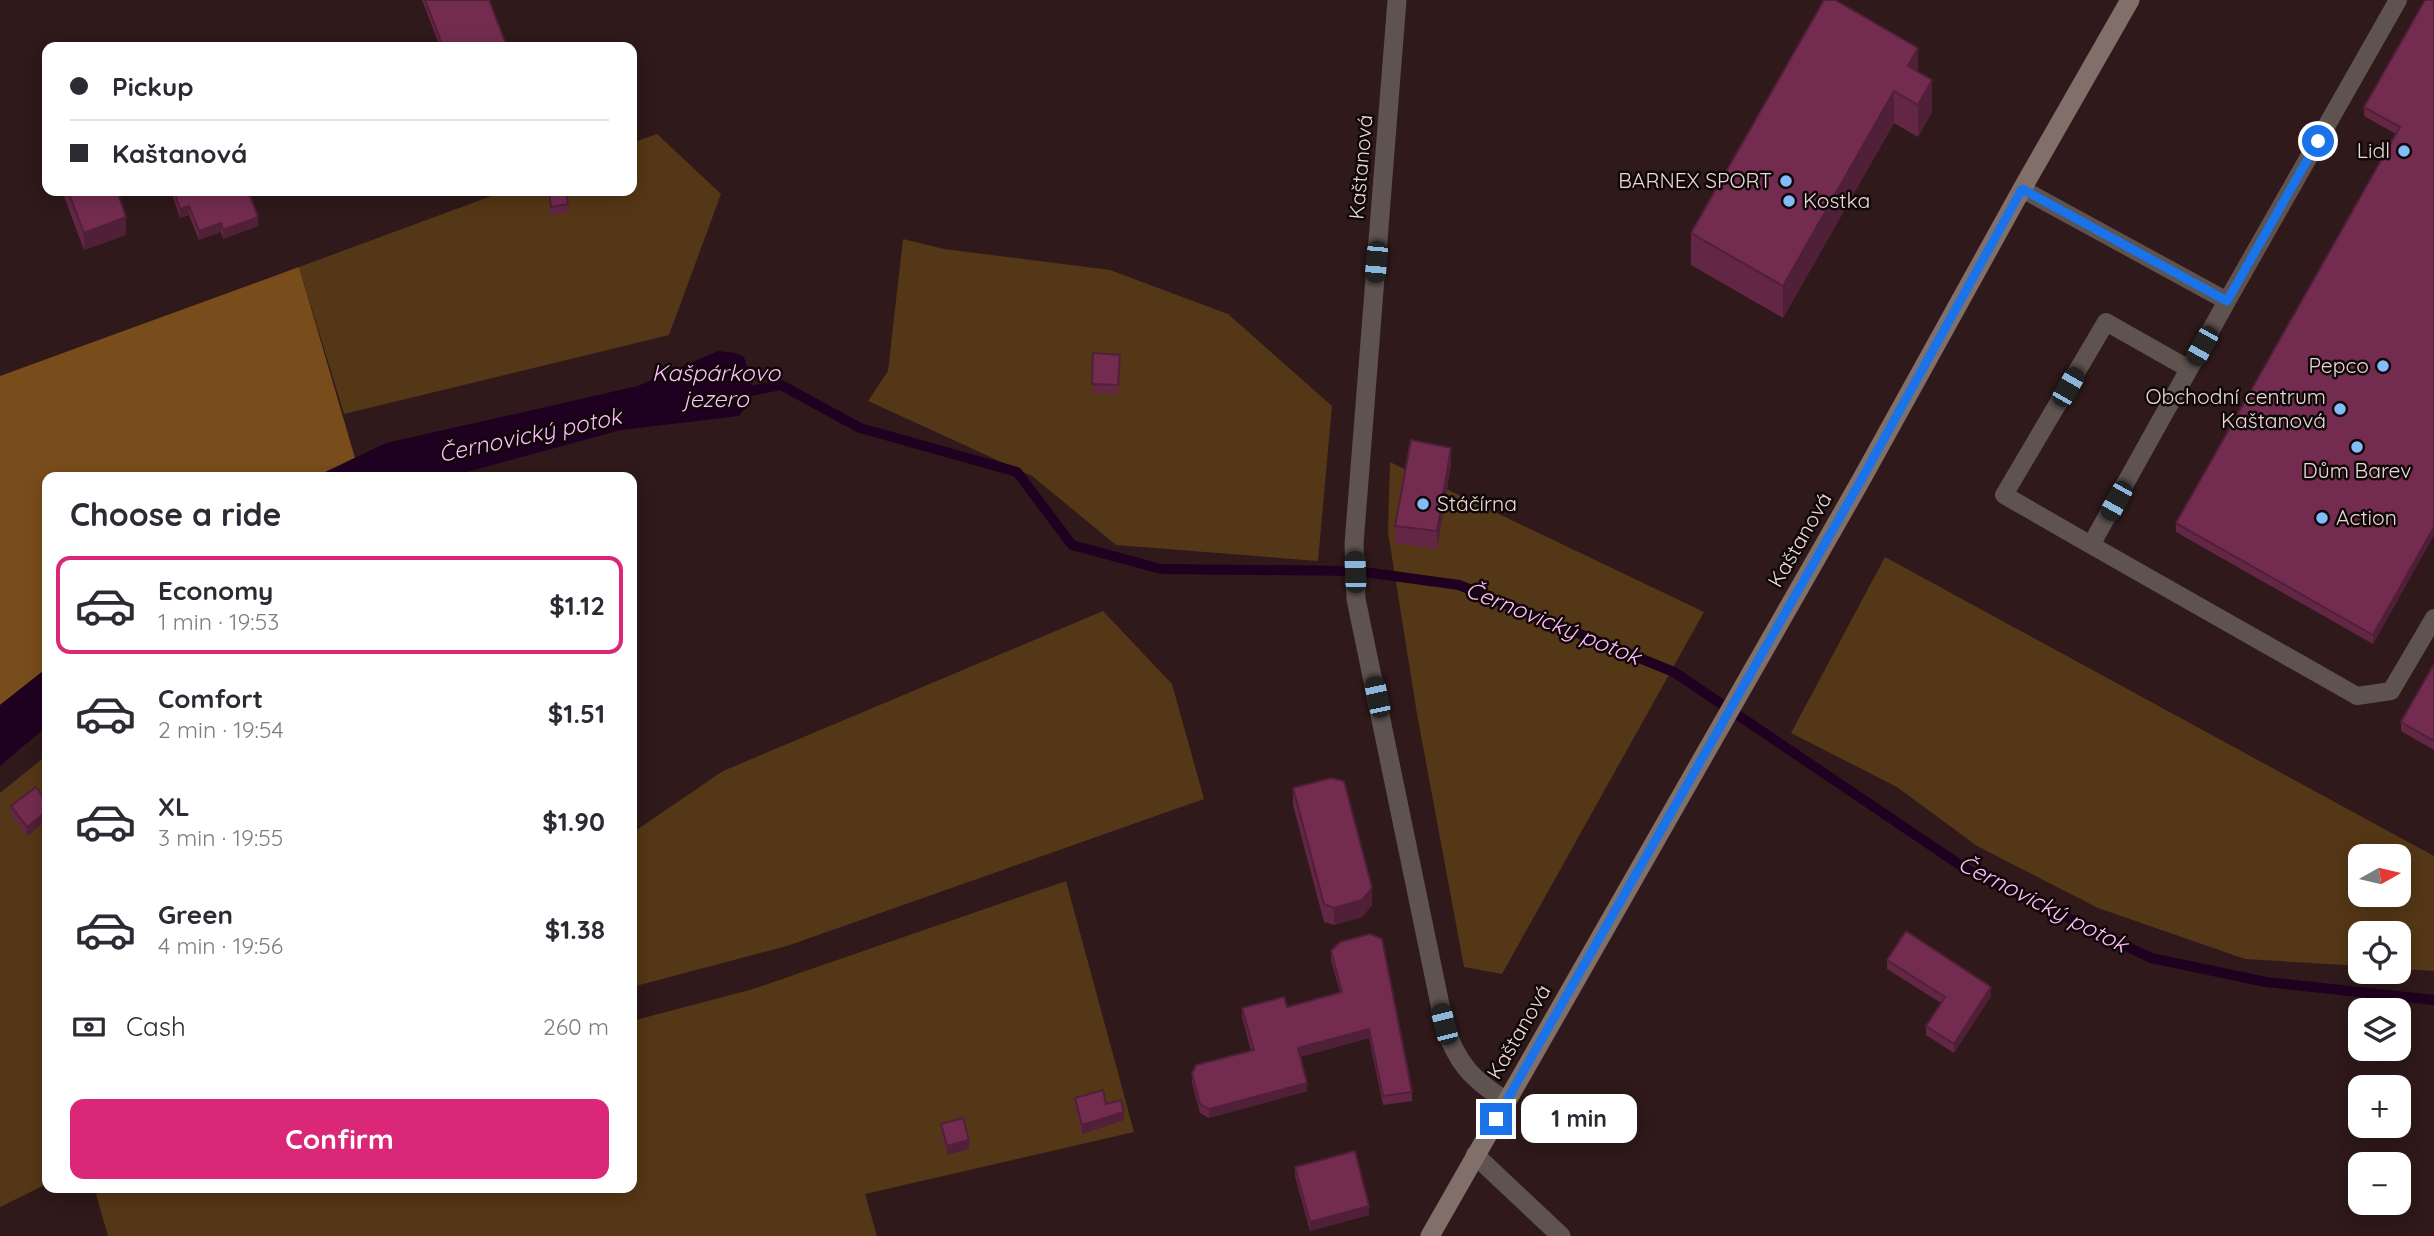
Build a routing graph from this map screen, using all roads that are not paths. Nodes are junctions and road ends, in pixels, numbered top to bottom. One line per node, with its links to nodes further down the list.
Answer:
1 (1397, 0): 9 (street, Kaštanová)
2 (2130, 0): 4 (main road, Kaštanová)
3 (2398, 0): 5 (lane)
4 (2022, 189): 5 (lane); 9 (main road, Kaštanová)
5 (2227, 301): 6 (lane)
6 (2189, 369): 7 (lane); 7 (lane)
7 (2091, 545): 8 (lane)
8 (2434, 618)
9 (1506, 1101): 10 (main road, Kaštanová)
10 (1475, 1155): 11 (main road, Kaštanová); 12 (street)
11 (1430, 1236)
12 (1561, 1236)

